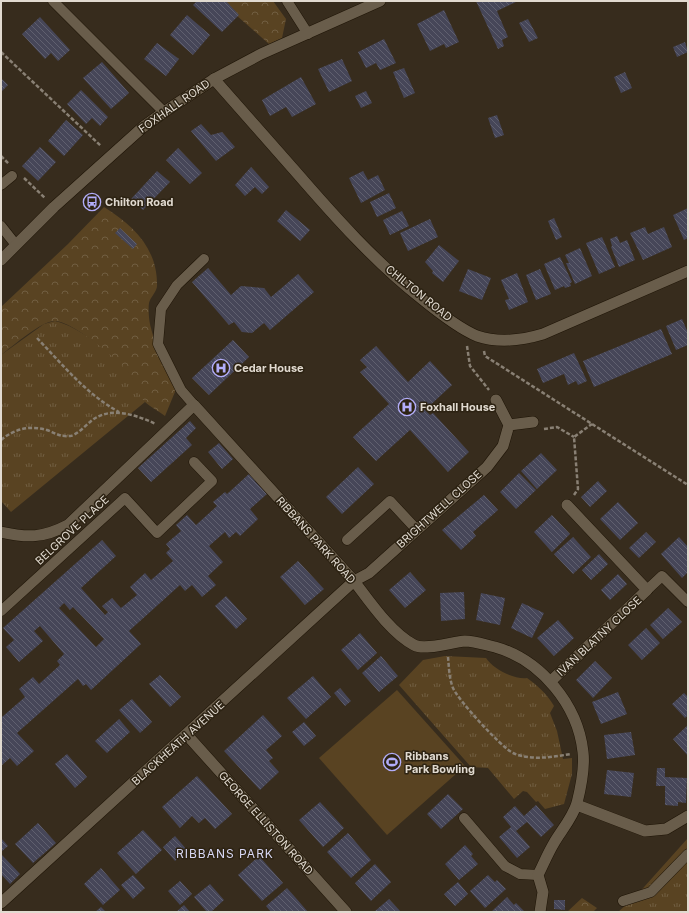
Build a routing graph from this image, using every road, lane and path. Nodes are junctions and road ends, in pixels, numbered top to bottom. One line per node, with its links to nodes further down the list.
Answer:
1 (53, 1): 7 (lane)
2 (288, 1): 4 (lane)
3 (380, 1): 4 (street, FOXHALL ROAD)
4 (308, 34): 6 (street, FOXHALL ROAD)
5 (1, 52): 9 (path)
6 (214, 79): 7 (street, FOXHALL ROAD); 18 (street, CHILTON ROAD)
7 (164, 112): 9 (street, FOXHALL ROAD)
8 (1, 156): 10 (path)
9 (111, 157): 12 (street, FOXHALL ROAD)
10 (15, 173): 11 (lane); 12 (path)
11 (1, 185)
12 (54, 207): 14 (street, FOXHALL ROAD)
13 (1, 226): 14 (lane)
14 (16, 245): 16 (street, FOXHALL ROAD)
15 (204, 259): 22 (lane)
16 (1, 260)
17 (688, 271): 19 (street, CHILTON ROAD)
18 (463, 327): 19 (street, CHILTON ROAD); 21 (path)
19 (478, 336): 25 (path)
20 (37, 338): 23 (path)
21 (496, 400): 26 (street)
22 (194, 405): 27 (street); 36 (street, RIBBANS PARK ROAD)
23 (119, 412): 27 (path); 29 (path)
24 (533, 422): 26 (street); 28 (path)
25 (592, 424): 28 (path); 31 (path)
26 (509, 425): 33 (street, BRIGHTWELL CLOSE)
27 (168, 429): 34 (street)
28 (574, 437): 32 (path)
29 (1, 440)
30 (194, 462): 39 (lane, BELGROVE PLACE)
31 (688, 485)
32 (567, 505): 37 (street, IVAN BLATNY CLOSE)
33 (417, 530): 35 (lane); 36 (street, BRIGHTWELL CLOSE)
34 (1, 532)
35 (347, 540)
36 (354, 581): 40 (street, RIBBANS PARK ROAD); 42 (street, BLACKHEATH AVENUE)
37 (647, 590): 38 (lane, IVAN BLATNY CLOSE); 41 (street, IVAN BLATNY CLOSE)
38 (688, 602)
39 (1, 611)
40 (446, 643): 41 (street, RIBBANS PARK ROAD); 43 (path)
41 (551, 681): 43 (street, RIBBANS PARK ROAD)
42 (187, 735): 50 (street, BLACKHEATH AVENUE); 51 (street, GEORGE ELLISTON ROAD)
43 (583, 753): 44 (street, RIBBANS PARK ROAD)
44 (577, 805): 45 (street); 48 (street, RIBBANS PARK ROAD)
45 (688, 816)
46 (464, 818): 48 (lane)
47 (688, 854): 49 (lane)
48 (538, 876): 52 (street)
49 (623, 901)
50 (1, 904)
51 (346, 912)
52 (540, 912)

